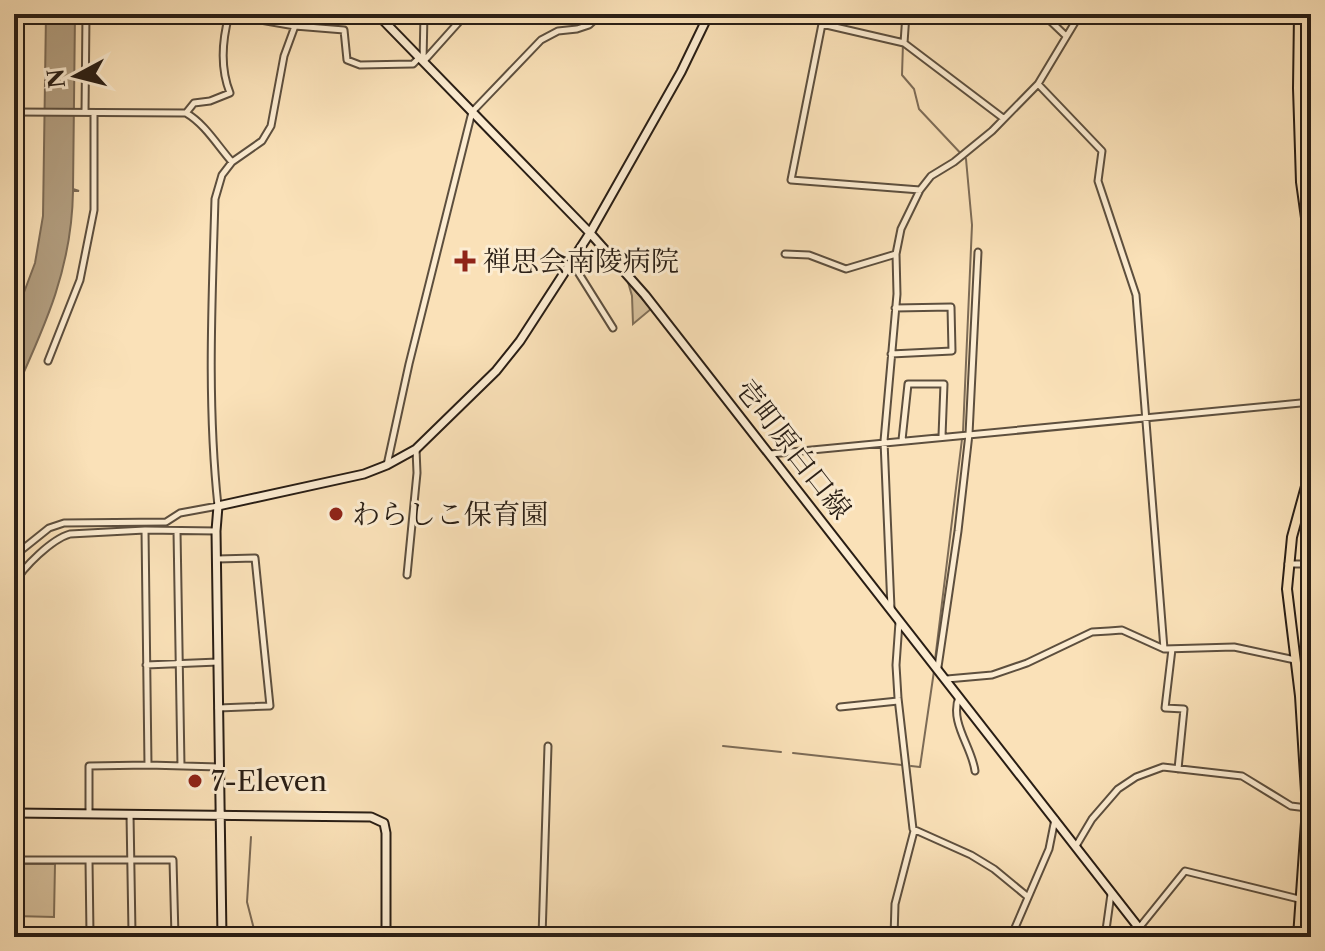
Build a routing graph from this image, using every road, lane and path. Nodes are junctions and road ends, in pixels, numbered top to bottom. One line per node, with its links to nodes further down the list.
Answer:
1 (86, 14): 23 (street)
2 (227, 14): 15 (street); 26 (street)
3 (295, 14): 15 (street)
4 (377, 14): 18 (street, 壱町原白口線)
5 (424, 14): 18 (street)
6 (466, 14): 18 (street)
7 (601, 14): 24 (street)
8 (709, 14): 32 (street)
9 (824, 14): 14 (street)
10 (906, 14): 17 (street)
11 (1043, 14): 16 (street)
12 (1080, 14): 16 (street)
13 (1299, 14): 20 (main road)
14 (822, 24): 17 (street); 31 (street)
15 (295, 26): 18 (street); 28 (street)
16 (1066, 36): 19 (street)
17 (904, 43): 27 (street)
18 (422, 60): 24 (street, 壱町原白口線)
19 (1038, 84): 27 (street); 43 (street)
20 (1298, 88): 21 (street); 29 (main road)
21 (1311, 92)
22 (14, 112): 23 (street)
23 (82, 112): 25 (street)
24 (472, 112): 32 (street, 壱町原白口線); 50 (street)
25 (94, 113): 26 (street); 41 (street)
26 (186, 113): 28 (street)
27 (1003, 118): 31 (street)
28 (232, 162): 52 (street)
29 (1301, 182): 30 (street); 36 (main road)
30 (1311, 186)
31 (920, 190): 35 (street)
32 (590, 233): 37 (street); 49 (street, 壱町原白口線)
33 (978, 252): 44 (street)
34 (785, 254): 35 (street)
35 (896, 254): 38 (street)
36 (1311, 254)
37 (570, 260): 39 (street); 48 (street)
38 (895, 308): 40 (street); 40 (street)
39 (613, 328)
40 (891, 354): 47 (street)
41 (48, 361)
42 (1311, 402): 43 (street)
43 (1146, 417): 44 (street); 64 (street)
44 (969, 434): 45 (street); 70 (street)
45 (942, 436): 46 (street); 46 (street)
46 (902, 440): 47 (street)
47 (884, 441): 49 (street); 62 (street)
48 (416, 449): 50 (street); 60 (street)
49 (770, 454): 62 (street, 壱町原白口線)
50 (387, 465): 52 (street)
51 (1311, 468): 58 (main road)
52 (218, 506): 55 (street); 56 (street)
53 (145, 530): 54 (street); 61 (street); 69 (street)
54 (177, 531): 55 (street); 68 (street)
55 (216, 531): 57 (street)
56 (14, 556)
57 (217, 559): 67 (street); 77 (street)
58 (1288, 564): 59 (street); 66 (main road)
59 (1311, 564)
60 (407, 575)
61 (14, 584)
62 (891, 608): 63 (street, 壱町原白口線)
63 (899, 618): 70 (street, 壱町原白口線); 75 (street)
64 (1164, 649): 65 (street); 71 (street)
65 (1172, 649): 66 (street); 82 (street)
66 (1295, 660): 74 (main road)
67 (218, 662): 68 (street); 77 (street)
68 (179, 664): 69 (street); 80 (street)
69 (146, 665): 79 (street)
70 (938, 667): 71 (street, 壱町原白口線)
71 (947, 679): 73 (street, 壱町原白口線)
72 (1311, 694): 74 (street)
73 (959, 696): 83 (street); 90 (street, 壱町原白口線)
74 (1300, 696): 84 (main road)
75 (898, 701): 76 (street); 91 (street)
76 (840, 707)
77 (218, 708): 81 (street)
78 (548, 746): 108 (street)
79 (148, 765): 80 (street); 87 (street)
80 (181, 766): 81 (street)
81 (219, 767): 89 (street)
82 (1178, 769): 85 (street); 92 (street)
83 (975, 771)
84 (1308, 792): 85 (main road)
85 (1307, 808): 98 (main road)
86 (14, 813): 87 (street)
87 (89, 813): 88 (street)
88 (130, 813): 89 (street); 94 (street)
89 (220, 813): 103 (street); 107 (street)
90 (1055, 819): 92 (street, 壱町原白口線); 97 (street)
91 (914, 831): 97 (street); 109 (street)
92 (1076, 846): 96 (street, 壱町原白口線)
93 (14, 860): 95 (street)
94 (130, 860): 95 (street); 101 (street); 104 (street)
95 (89, 861): 102 (street)
96 (1112, 891): 100 (street, 壱町原白口線); 111 (street)
97 (1028, 897): 110 (street)
98 (1300, 902): 99 (street); 100 (street); 113 (main road)
99 (1311, 902)
100 (1139, 928): 112 (street, 壱町原白口線)
101 (132, 933): 102 (street); 104 (street)
102 (90, 934): 105 (street)
103 (222, 935): 104 (street); 106 (street)
104 (175, 936)
105 (49, 937)
106 (250, 937)
107 (386, 937)
108 (542, 937)
109 (894, 937)
110 (1011, 937)
111 (1105, 937)
112 (1146, 937)
113 (1298, 937)

